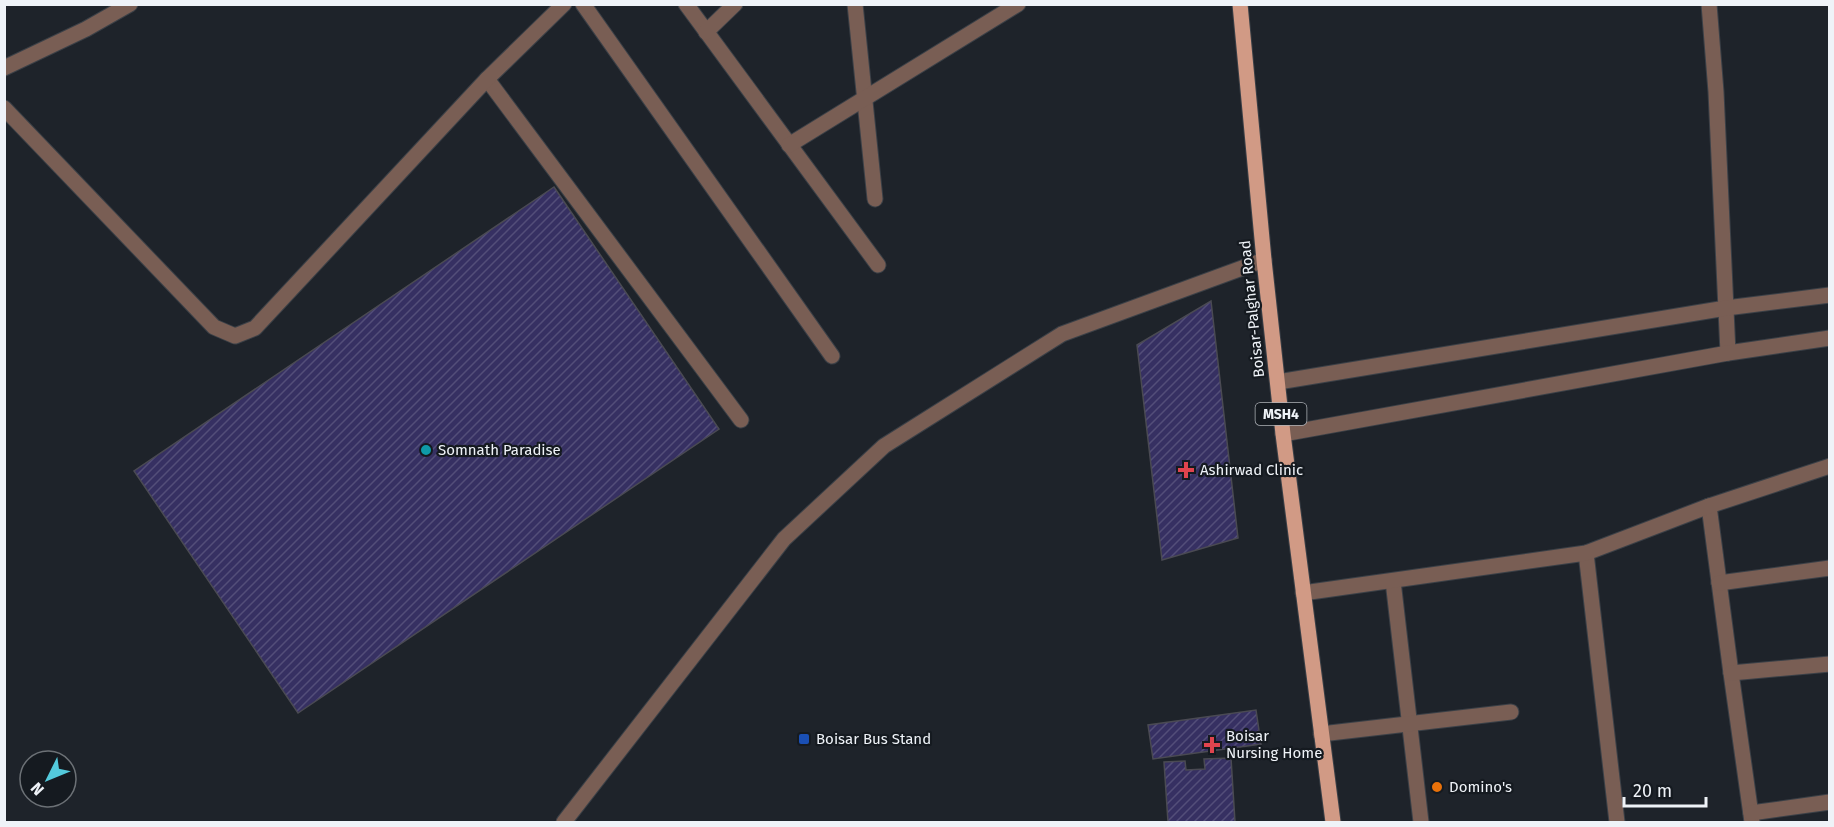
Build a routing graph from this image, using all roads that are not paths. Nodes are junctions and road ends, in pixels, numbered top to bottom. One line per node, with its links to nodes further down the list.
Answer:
1 (130, 4): 11 (street)
2 (564, 4): 12 (street)
3 (583, 4): 23 (street)
4 (686, 4): 10 (street)
5 (735, 4): 10 (street)
6 (855, 4): 13 (street)
7 (1018, 4): 13 (street)
8 (1240, 4): 17 (main road, Boisar-Palghar Road / MSH4)
9 (1709, 4): 20 (street)
10 (706, 32): 15 (street)
11 (4, 68)
12 (487, 80): 14 (street); 25 (street)
13 (864, 98): 15 (street); 16 (street)
14 (4, 108)
15 (789, 145): 18 (street)
16 (875, 199)
17 (1264, 260): 24 (main road, Boisar-Palghar Road / MSH4); 41 (street)
18 (878, 265)
19 (1830, 295): 20 (street)
20 (1726, 308): 22 (street); 24 (street)
21 (1830, 338): 22 (street)
22 (1728, 353): 26 (street)
23 (832, 357)
24 (1278, 382): 26 (main road, Boisar-Palghar Road / MSH4)
25 (741, 420)
26 (1283, 434): 33 (main road, Boisar-Palghar Road / MSH4)
27 (1830, 466): 28 (street)
28 (1709, 506): 29 (street); 32 (street)
29 (1586, 553): 31 (street); 44 (street)
30 (1830, 568): 32 (street)
31 (1393, 580): 33 (street); 37 (street)
32 (1719, 583): 35 (street)
33 (1304, 593): 38 (main road, Boisar-Palghar Road / MSH4)
34 (1830, 664): 35 (street)
35 (1731, 673): 40 (street)
36 (1511, 712): 37 (street)
37 (1409, 724): 38 (street); 43 (street)
38 (1321, 734): 42 (main road, Boisar-Palghar Road / MSH4)
39 (1830, 802): 40 (street)
40 (1752, 818)
41 (564, 822)
42 (1333, 822)
43 (1421, 822)
44 (1617, 822)

